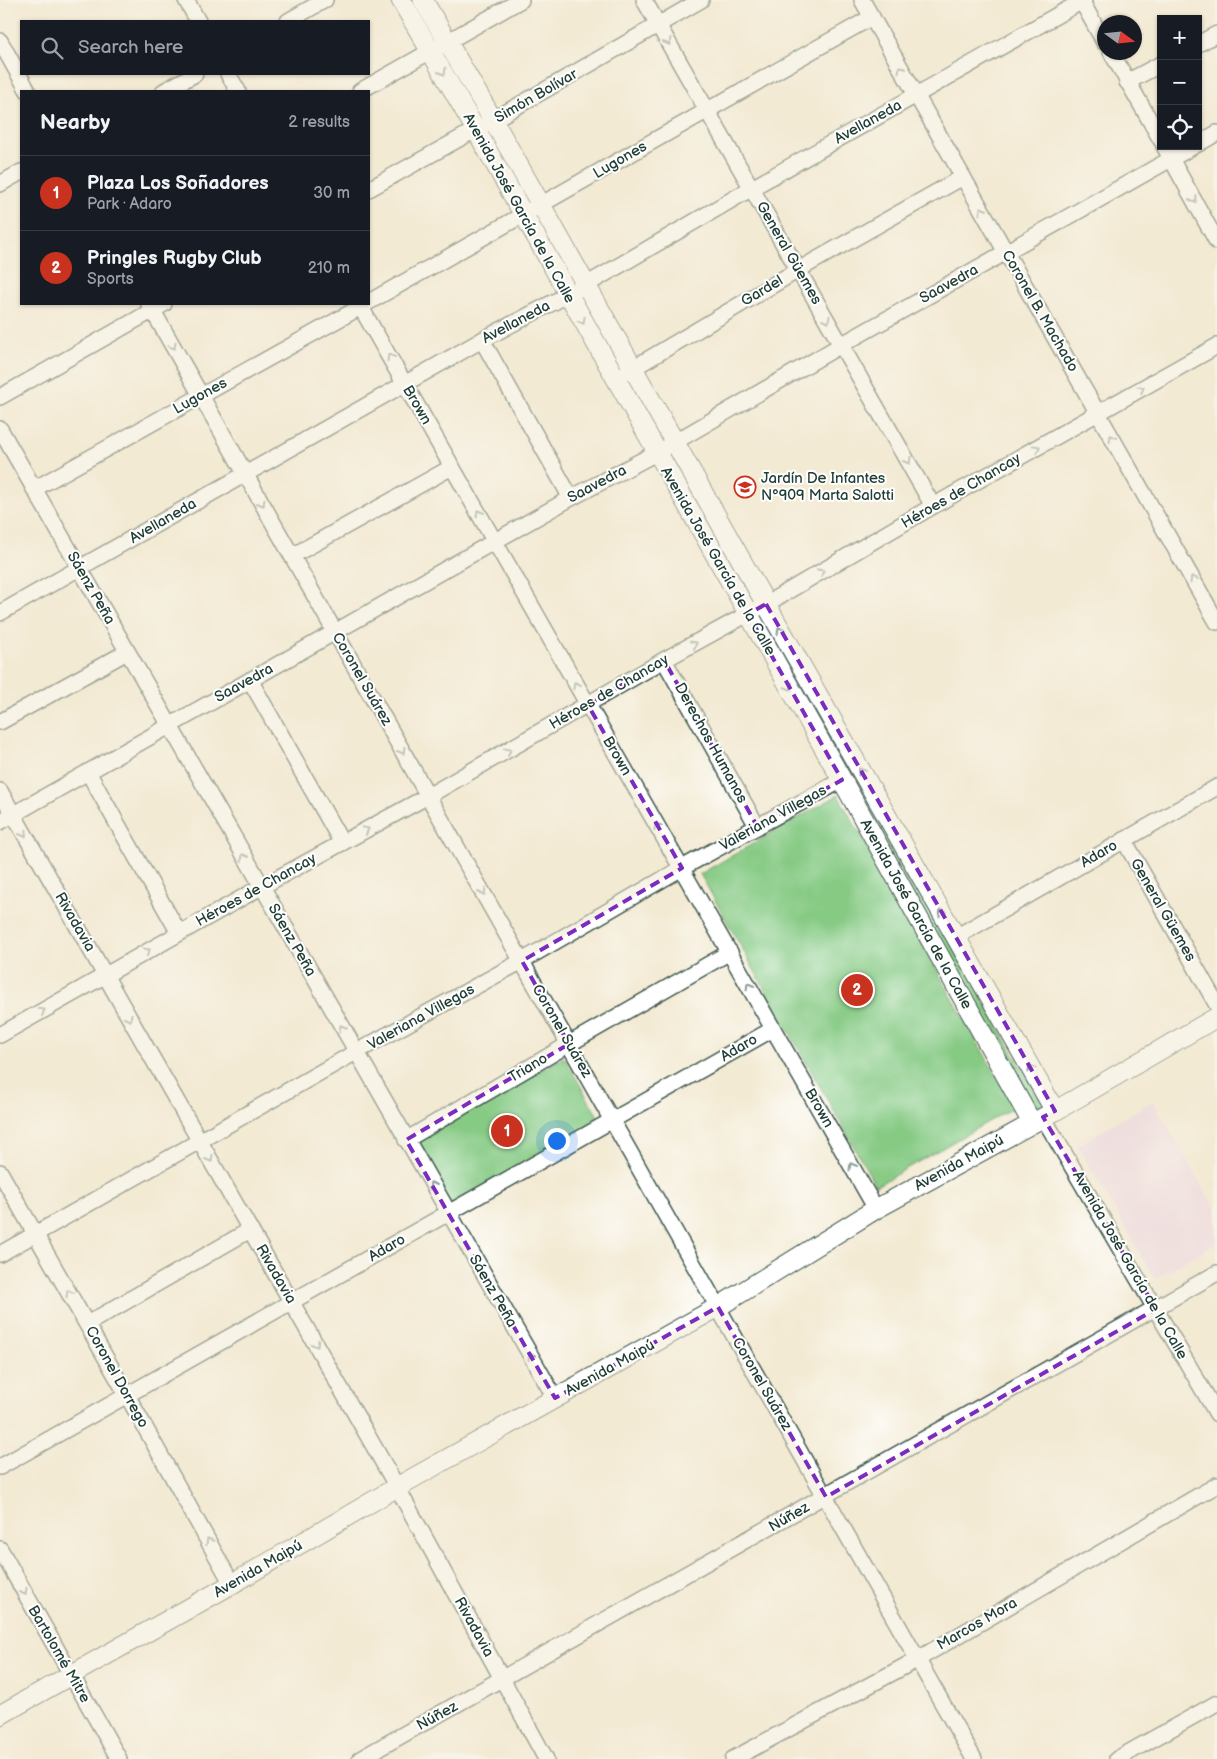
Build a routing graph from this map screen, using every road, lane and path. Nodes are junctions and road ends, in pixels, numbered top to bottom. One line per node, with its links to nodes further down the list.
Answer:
1 (186, 0): 11 (street)
2 (325, 0): 12 (street)
3 (401, 0): 19 (main road, Avenida José García de la Calle)
4 (423, 0): 17 (main road, Avenida José García de la Calle)
5 (521, 0): 17 (street)
6 (644, 0): 13 (street, General Güemes)
7 (701, 0): 13 (street, Simón Bolívar)
8 (862, 0): 10 (street, Coronel B. Machado)
9 (1082, 0): 14 (street); 29 (street, Avellaneda)
10 (872, 17): 29 (street, Coronel B. Machado, one-way to 10); 30 (street, Lugones)
11 (197, 20)
12 (290, 20)
13 (658, 24): 30 (street, General Güemes, one-way to 30); 31 (street, Simón Bolívar)
14 (1097, 29)
15 (1217, 34): 18 (street)
16 (0, 41): 25 (street)
17 (447, 41): 19 (street); 31 (main road, Avenida José García de la Calle)
18 (1202, 42)
19 (430, 50): 28 (street); 32 (main road, Avenida José García de la Calle, one-way to 32)
20 (1115, 60): 24 (street)
21 (1157, 66): 24 (street)
22 (193, 75): 26 (street)
23 (229, 75): 27 (street)
24 (1127, 82): 33 (street)
25 (27, 90)
26 (166, 90)
27 (237, 90)
28 (362, 90)
29 (916, 95): 38 (street, Coronel B. Machado); 41 (street, Avellaneda)
30 (707, 110): 41 (street, General Güemes); 42 (street, Lugones)
31 (493, 120): 32 (street, Simón Bolívar); 42 (main road, Avenida José García de la Calle)
32 (476, 130): 40 (street, Simón Bolívar); 43 (main road, Avenida José García de la Calle)
33 (1157, 133)
34 (1217, 133): 35 (street)
35 (1202, 142)
36 (1168, 153): 44 (street, one-way to 44); 45 (street, Saavedra)
37 (20, 173): 39 (street)
38 (963, 177): 45 (street, Coronel B. Machado, one-way to 38); 46 (street, Gardel)
39 (0, 184)
40 (370, 188)
41 (752, 188): 46 (street, General Güemes); 47 (street, Avellaneda)
42 (542, 205): 43 (street, Lugones); 47 (main road, Avenida José García de la Calle)
43 (523, 215): 48 (main road, Avenida José García de la Calle); 49 (street, Lugones)
44 (1217, 242)
45 (1006, 252): 54 (street, Saavedra); 61 (street, Coronel B. Machado)
46 (798, 270): 54 (street, General Güemes, one-way to 54); 56 (street, Gardel)
47 (586, 285): 48 (street, Avellaneda); 56 (main road, Avenida José García de la Calle)
48 (568, 294): 53 (street, Avellaneda); 57 (main road, Avenida José García de la Calle, one-way to 57)
49 (370, 301)
50 (362, 305): 59 (street, Lugones)
51 (365, 305): 58 (street, Brown, one-way to 51)
52 (155, 306): 59 (street, Coronel Suárez, one-way to 59); 60 (street)
53 (482, 340): 58 (street, Avellaneda); 68 (street)
54 (842, 345): 63 (street, Saavedra); 69 (street, General Güemes, one-way to 69)
55 (1217, 346): 61 (street, Héroes de Chancay, one-way to 55)
56 (634, 368): 57 (street, Gardel); 63 (main road, Avenida José García de la Calle)
57 (615, 379): 64 (main road, Avenida José García de la Calle)
58 (405, 384): 65 (street, Brown); 66 (street, Avellaneda)
59 (201, 395): 66 (street, Coronel Suárez); 67 (street, Lugones)
60 (0, 397)
61 (1098, 413): 69 (street, Héroes de Chancay, one-way to 61); 76 (street, Coronel B. Machado, one-way to 61)
62 (0, 429): 67 (street, Sáenz Peña)
63 (674, 442): 64 (street, Saavedra); 73 (main road, Avenida José García de la Calle)
64 (656, 453): 68 (street, Saavedra); 75 (main road, Avenida José García de la Calle)
65 (452, 467): 70 (street, Brown, one-way to 65); 71 (street)
66 (246, 474): 71 (street, Coronel Suárez, one-way to 71); 72 (street, Avellaneda)
67 (34, 489): 72 (street, Sáenz Peña)
68 (571, 498): 70 (street, Saavedra)
69 (933, 506): 73 (street, Héroes de Chancay, one-way to 69)
70 (495, 541): 77 (street, Saavedra); 81 (street, Brown, one-way to 70)
71 (292, 556): 77 (street, Coronel Suárez)
72 (80, 568): 74 (street, Avellaneda); 78 (street, Sáenz Peña)
73 (766, 604): 75 (street, Héroes de Chancay); 96 (main road, Avenida José García de la Calle, one-way to 73)
74 (0, 613)
75 (748, 614): 79 (street, Héroes de Chancay, one-way to 75); 85 (main road, Avenida José García de la Calle, one-way to 85)
76 (1217, 622)
77 (335, 632): 80 (street, Saavedra); 88 (street, Coronel Suárez, one-way to 88)
78 (127, 652): 82 (street); 83 (street, Sáenz Peña)
79 (664, 660): 81 (street, Héroes de Chancay); 90 (street, Derechos Humanos)
80 (250, 680): 83 (street, Saavedra); 92 (street)
81 (588, 705): 88 (street, Héroes de Chancay, one-way to 81); 93 (street, Brown, one-way to 81)
82 (0, 722)
83 (170, 726): 84 (street, Saavedra); 94 (street, Sáenz Peña, one-way to 83)
84 (88, 772): 89 (street, Saavedra); 95 (street)
85 (842, 780): 90 (street, Valeriana Villegas); 106 (main road, Avenida José García de la Calle)
86 (1217, 787): 91 (street, Adaro)
87 (0, 791): 89 (street, Rivadavia)
88 (428, 796): 92 (street, Héroes de Chancay, one-way to 88); 98 (street, Coronel Suárez, one-way to 98)
89 (7, 818): 99 (street, Rivadavia, one-way to 99)
90 (758, 826): 93 (street, Valeriana Villegas)
91 (1124, 840): 96 (street, Adaro); 100 (street, General Güemes)
92 (342, 843): 94 (street, Héroes de Chancay)
93 (682, 868): 97 (street, Brown); 98 (street, Valeriana Villegas)
94 (261, 887): 95 (street, Héroes de Chancay); 105 (street, Sáenz Peña, one-way to 94)
95 (179, 933): 99 (street, Héroes de Chancay, one-way to 95)
96 (956, 937): 106 (main road, Avenida José García de la Calle, one-way to 96)
97 (730, 952): 102 (street, Brown, one-way to 97); 104 (street, Triano)
98 (522, 961): 104 (street, Coronel Suárez); 105 (street, Valeriana Villegas)
99 (105, 975): 103 (street, Héroes de Chancay, one-way to 99); 109 (street, Rivadavia, one-way to 109)
100 (1217, 1005)
101 (1217, 1017): 106 (main road, Avenida Maipú)
102 (773, 1029): 107 (street, Adaro); 111 (street, Brown, one-way to 102)
103 (0, 1035)
104 (569, 1044): 107 (street, Coronel Suárez); 108 (street, Triano)
105 (356, 1052): 108 (street, Sáenz Peña); 109 (street, Valeriana Villegas)
106 (1043, 1117): 111 (main road, Avenida Maipú); 119 (street, Avenida José García de la Calle)
107 (612, 1120): 112 (street, Adaro); 118 (street, Coronel Suárez)
108 (406, 1140): 112 (street, Sáenz Peña, one-way to 108)
109 (200, 1141): 113 (street, Rivadavia, one-way to 113); 114 (street, Valeriana Villegas)
110 (0, 1172): 114 (street, Coronel Dorrego)
111 (876, 1209): 118 (main road, Avenida Maipú)
112 (448, 1213): 117 (street, Adaro); 122 (street, Sáenz Peña, one-way to 112)
113 (250, 1230): 117 (street, Rivadavia); 120 (street)
114 (35, 1234): 115 (street, Valeriana Villegas); 120 (street, Coronel Dorrego, one-way to 114)
115 (0, 1254)
116 (1217, 1273): 119 (street, Núñez)
117 (292, 1302): 121 (street, Adaro); 126 (street, Rivadavia, one-way to 126)
118 (718, 1307): 122 (main road, Avenida Maipú); 127 (street, Coronel Suárez)
119 (1156, 1309): 123 (street, Avenida José García de la Calle); 127 (street, Núñez)
120 (87, 1324): 121 (street, Coronel Dorrego)
121 (127, 1395): 124 (street, Adaro); 129 (street, Coronel Dorrego, one-way to 121)
122 (555, 1398): 126 (main road, Avenida Maipú)
123 (1217, 1414)
124 (0, 1467)
125 (1217, 1485): 130 (street, Marcos Mora)
126 (397, 1487): 129 (main road, Avenida Maipú); 132 (street, Rivadavia)
127 (826, 1497): 130 (street, Coronel Suárez); 132 (street, Núñez)
128 (0, 1549): 131 (street, Bartolomé Mitre, one-way to 131)
129 (232, 1584): 131 (main road, Avenida Maipú)
130 (918, 1659): 138 (street, Marcos Mora); 139 (street, Coronel Suárez)
131 (71, 1674): 134 (main road, Avenida Maipú); 135 (street, Bartolomé Mitre)
132 (503, 1680): 136 (street, Núñez); 137 (street, Rivadavia)
133 (1217, 1703): 140 (street)
134 (0, 1715)
135 (119, 1759)
136 (360, 1759)
137 (546, 1759)
138 (733, 1759)
139 (974, 1759)
140 (1117, 1759)

